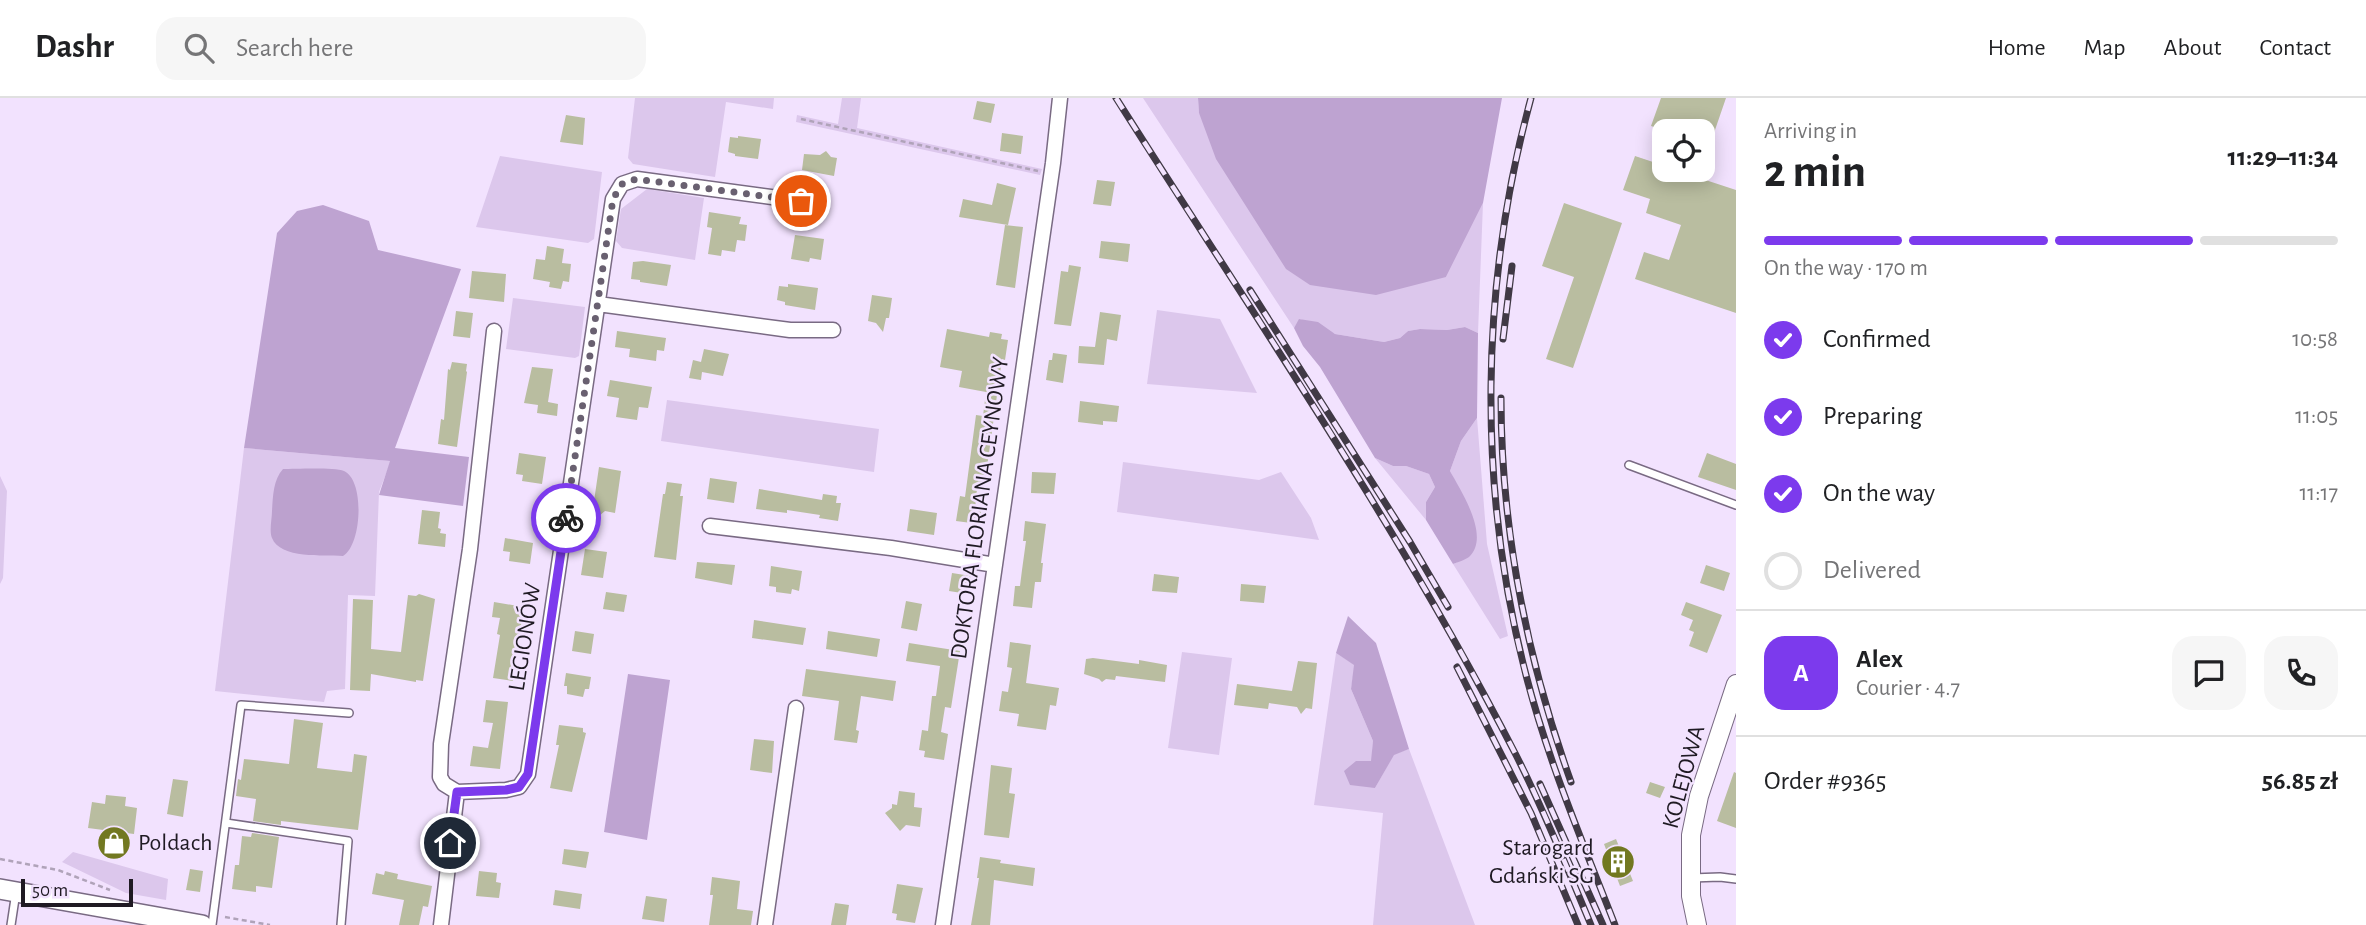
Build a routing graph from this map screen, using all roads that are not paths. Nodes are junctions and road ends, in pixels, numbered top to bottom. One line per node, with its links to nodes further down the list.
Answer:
1 (1060, 98): 9 (street, DOKTORA FLORIANA CEYNOWY)
2 (801, 201): 3 (street, LEGIONÓW)
3 (598, 304): 4 (street); 13 (street, LEGIONÓW)
4 (833, 330)
5 (494, 331): 13 (street)
6 (1629, 465): 7 (lane)
7 (1736, 505)
8 (710, 526): 9 (street)
9 (995, 565): 25 (street, DOKTORA FLORIANA CEYNOWY)
10 (1736, 684): 15 (street, KOLEJOWA)
11 (796, 708): 24 (street)
12 (349, 713): 14 (lane)
13 (457, 792): 23 (street)
14 (226, 823): 21 (lane); 22 (lane)
15 (1690, 878): 16 (lane); 26 (street, KOLEJOWA)
16 (1736, 879)
17 (8, 890): 18 (main road); 19 (lane)
18 (141, 919): 20 (main road)
19 (11, 925)
20 (202, 925)
21 (212, 925)
22 (341, 925)
23 (440, 925)
24 (765, 925)
25 (943, 925)
26 (1697, 925)

